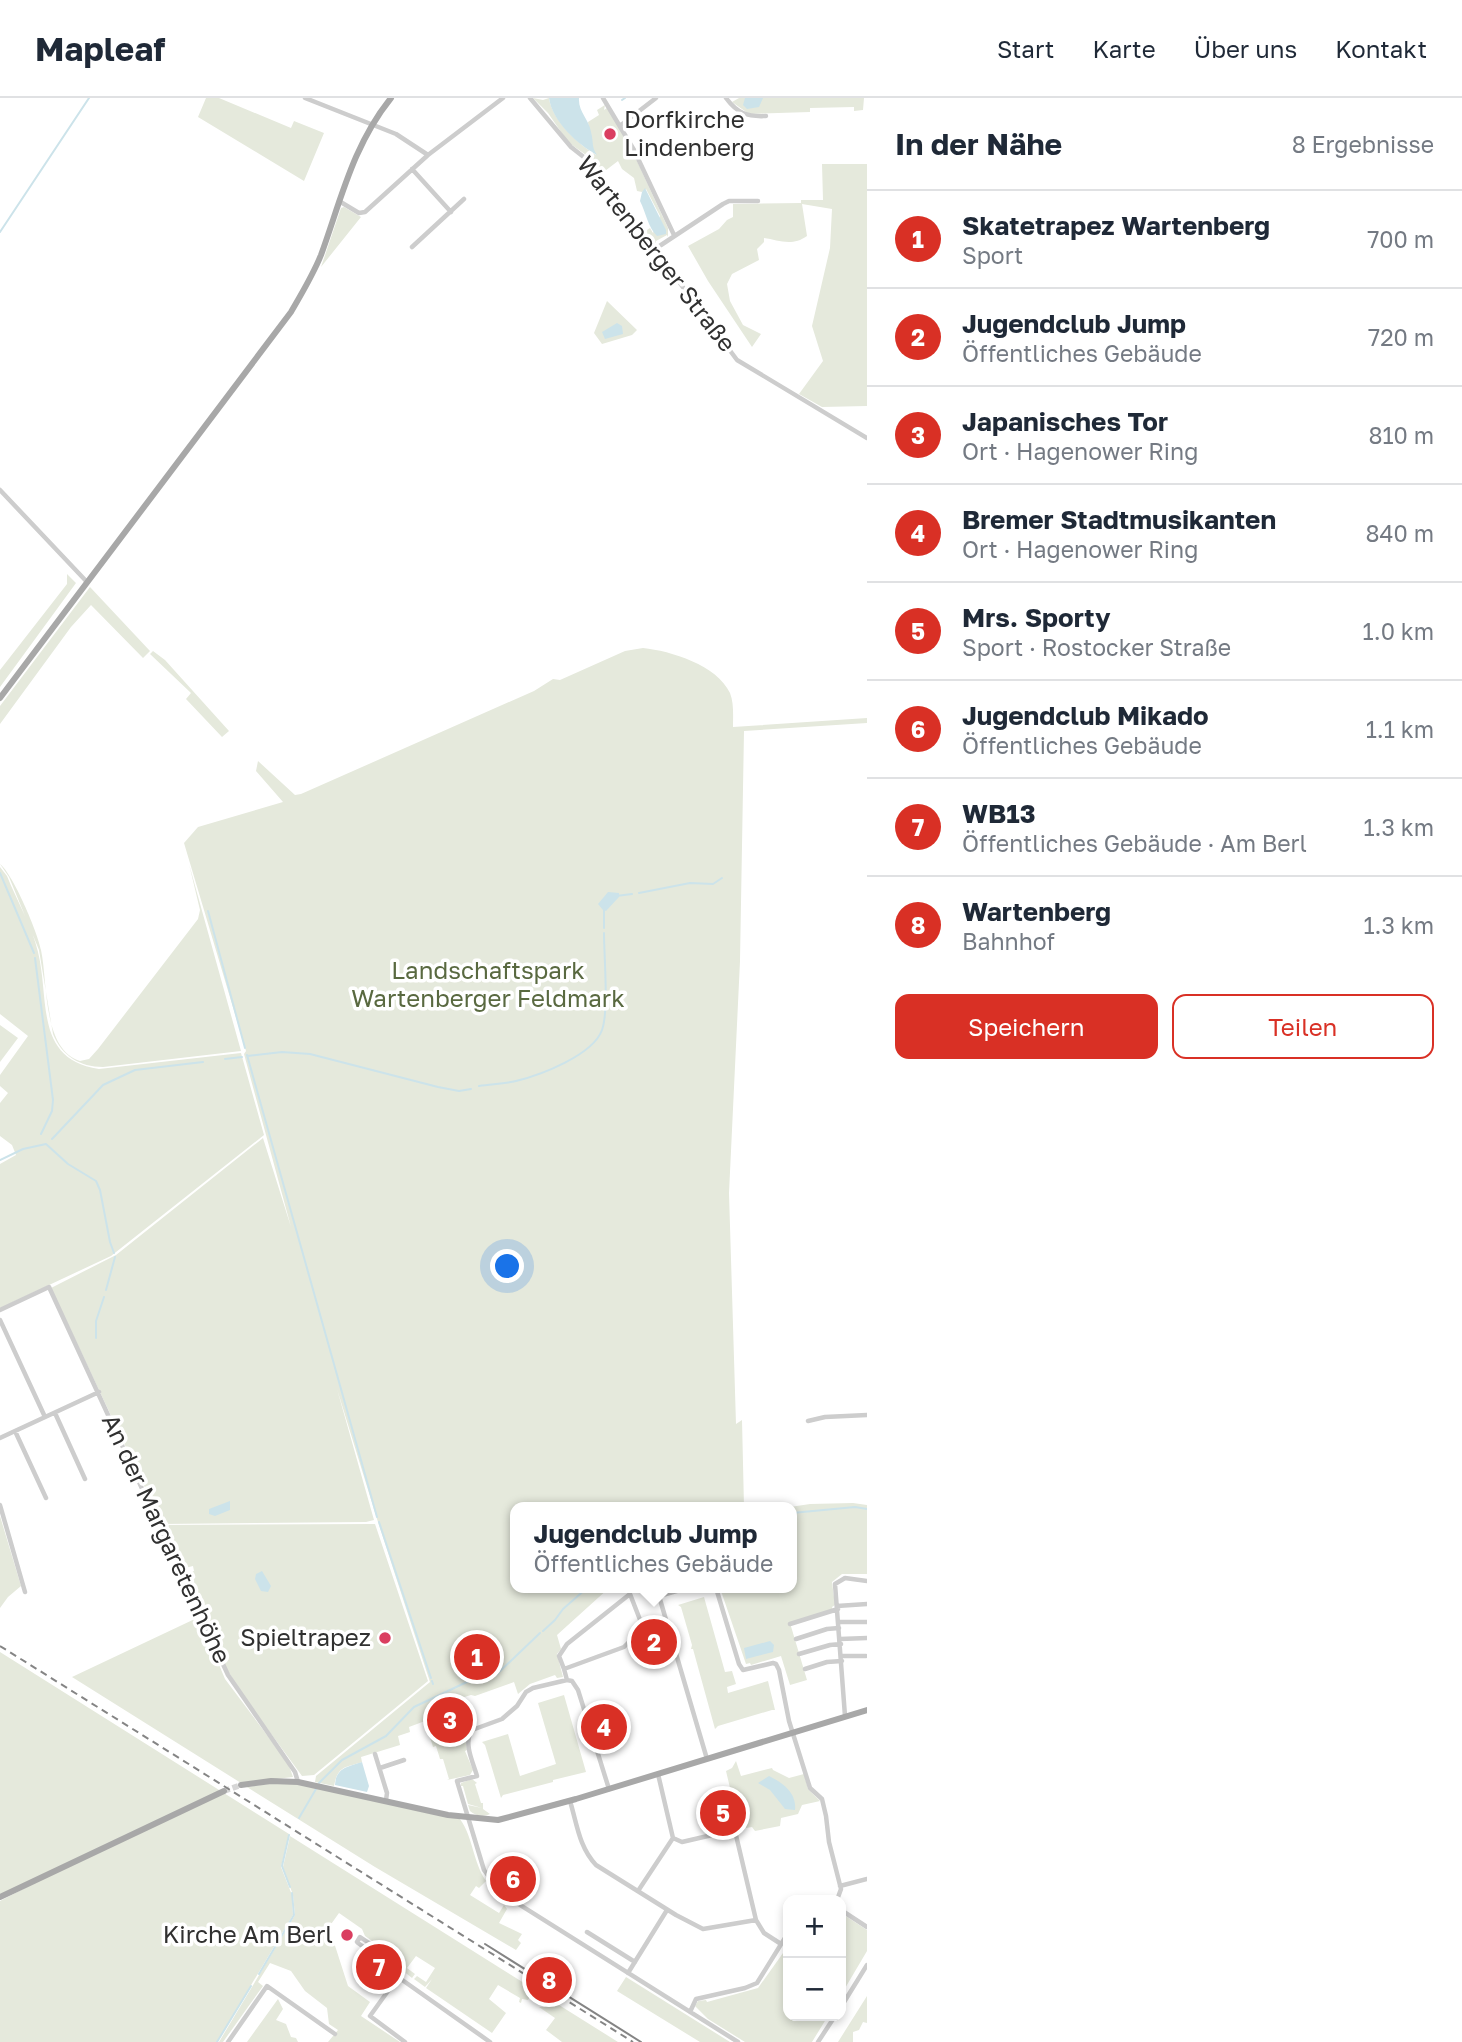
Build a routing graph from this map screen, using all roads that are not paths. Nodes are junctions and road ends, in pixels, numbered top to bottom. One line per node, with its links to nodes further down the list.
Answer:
1 (304, 98): 9 (street)
2 (391, 98): 9 (main road)
3 (503, 98): 11 (street)
4 (530, 98): 19 (street, Wartenberger Straße)
5 (603, 98): 10 (street)
6 (656, 98): 10 (street)
7 (726, 98): 8 (street)
8 (766, 116)
9 (372, 124): 11 (street); 14 (main road)
10 (621, 125): 17 (street)
11 (428, 155): 12 (street)
12 (412, 169): 14 (street); 16 (street)
13 (464, 199): 16 (street)
14 (338, 201): 22 (main road)
15 (758, 201): 17 (street)
16 (451, 212): 18 (street)
17 (674, 235): 19 (street)
18 (412, 247)
19 (655, 249): 20 (street, Wartenberger Straße)
20 (867, 438)
21 (0, 490): 22 (street)
22 (87, 582): 23 (main road)
23 (0, 698)
24 (0, 1310): 26 (street, An der Margaretenhöhe)
25 (0, 1320): 29 (street)
26 (99, 1392): 27 (street); 62 (street, An der Margaretenhöhe)
27 (55, 1413): 29 (street); 33 (street)
28 (867, 1415): 30 (street)
29 (45, 1417): 31 (street)
30 (808, 1421)
31 (15, 1431): 32 (street); 34 (street)
32 (0, 1438)
33 (85, 1479)
34 (46, 1498)
35 (0, 1505): 37 (street)
36 (867, 1581): 41 (street)
37 (25, 1592)
38 (671, 1593): 58 (street)
39 (718, 1593): 56 (street)
40 (867, 1604): 41 (street)
41 (838, 1607): 43 (street); 44 (street)
42 (867, 1622): 44 (street)
43 (790, 1624)
44 (839, 1625): 45 (street); 47 (street)
45 (796, 1639)
46 (867, 1639): 47 (street)
47 (840, 1642): 48 (street); 50 (street)
48 (799, 1654)
49 (866, 1656): 50 (street)
50 (841, 1659): 52 (street); 55 (street)
51 (564, 1669): 51 (street); 53 (street)
52 (805, 1669)
53 (567, 1680): 64 (street); 68 (street)
54 (867, 1710): 55 (main road)
55 (845, 1716): 56 (main road)
56 (792, 1733): 58 (main road); 71 (street)
57 (375, 1754): 60 (street)
58 (707, 1759): 61 (main road)
59 (404, 1760): 60 (street)
60 (380, 1768): 66 (street)
61 (659, 1774): 64 (main road); 69 (street)
62 (298, 1782): 63 (main road); 66 (main road)
63 (241, 1785)
64 (609, 1789): 67 (main road)
65 (224, 1791): 74 (main road)
66 (386, 1800): 68 (main road)
67 (570, 1801): 68 (main road); 72 (street)
68 (468, 1818): 85 (street)
69 (673, 1838): 72 (street); 77 (street)
70 (867, 1879): 71 (street)
71 (840, 1886): 73 (street)
72 (638, 1891): 75 (street)
73 (838, 1895)
74 (0, 1897)
75 (667, 1910): 77 (street); 82 (street)
76 (846, 1913): 78 (street)
77 (755, 1920): 81 (street)
78 (867, 1927)
79 (587, 1932): 82 (street)
80 (783, 1941): 81 (street)
81 (781, 1944): 88 (street)
82 (635, 1962): 85 (street)
83 (389, 1965): 83 (street); 86 (street)
84 (866, 1968): 87 (street)
85 (628, 1973): 88 (street)
86 (398, 1977): 92 (street); 93 (street)
87 (846, 1999)
88 (690, 2012): 94 (street)
89 (832, 2021): 95 (street)
90 (335, 2034): 91 (street)
91 (228, 2042)
92 (405, 2042)
93 (491, 2042)
94 (738, 2042)
95 (818, 2042)

